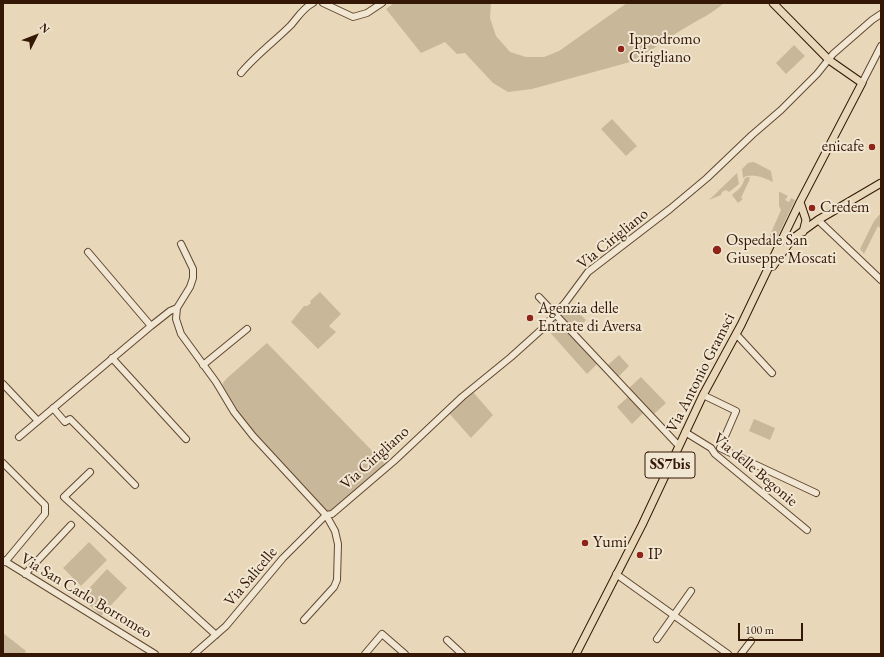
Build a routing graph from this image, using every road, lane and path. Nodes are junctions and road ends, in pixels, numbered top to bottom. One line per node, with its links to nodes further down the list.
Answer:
1 (313, 3): 8 (street)
2 (323, 3): 3 (street)
3 (382, 3)
4 (773, 3): 7 (main road)
5 (881, 14): 7 (street, Via Cirigliano)
6 (881, 46): 9 (street)
7 (828, 60): 9 (main road); 25 (street, Via Cirigliano)
8 (241, 73)
9 (862, 83): 11 (main road, Via Antonio Gramsci)
10 (881, 183): 14 (main road, SS7bis)
11 (800, 202): 12 (main road); 13 (main road, Via Antonio Gramsci)
12 (805, 215): 13 (main road); 14 (main road); 16 (main road)
13 (793, 217): 17 (main road, Via Antonio Gramsci / SS7bis)
14 (818, 220): 15 (street); 16 (main road, Via Antonio Gramsci / SS7bis)
15 (829, 231): 16 (street); 22 (street)
16 (803, 232): 18 (main road, Via Antonio Gramsci / SS7bis)
17 (785, 234): 18 (main road); 21 (main road, Via Antonio Gramsci / SS7bis)
18 (792, 239): 21 (main road, Via Antonio Gramsci / SS7bis)
19 (181, 244): 24 (street)
20 (88, 252): 26 (street)
21 (765, 277): 28 (main road, Via Antonio Gramsci / SS7bis)
22 (881, 280)
23 (539, 297): 25 (street)
24 (177, 308): 26 (street); 30 (street)
25 (555, 315): 39 (street); 44 (street, Via Cirigliano)
26 (151, 326): 29 (street)
27 (247, 329): 30 (street)
28 (736, 334): 31 (street); 33 (main road, Via Antonio Gramsci / SS7bis)
29 (112, 358): 34 (street); 38 (street)
30 (203, 365): 44 (street)
31 (772, 373)
32 (3, 384): 35 (street)
33 (703, 395): 36 (main road, Via Antonio Gramsci / SS7bis); 43 (street)
34 (53, 408): 35 (street); 42 (street)
35 (38, 421): 37 (street)
36 (685, 432): 39 (main road, Via Antonio Gramsci / SS7bis); 46 (street, Via delle Begonie)
37 (19, 437)
38 (186, 439)
39 (679, 446): 49 (main road, Via Antonio Gramsci / SS7bis)
40 (3, 463): 47 (street)
41 (90, 472): 53 (street)
42 (135, 485)
43 (816, 493)
44 (326, 515): 52 (street); 53 (street, Via Salicelle)
45 (71, 525): 48 (street)
46 (807, 530)
47 (4, 561): 48 (street, Via San Carlo Borromeo)
48 (24, 574): 57 (street, Via San Carlo Borromeo)
49 (616, 574): 51 (street); 62 (main road, Via Antonio Gramsci / SS7bis)
50 (692, 591): 51 (street)
51 (674, 616): 54 (street); 63 (street)
52 (304, 620)
53 (216, 635): 58 (street, Via Salicelle)
54 (657, 639)
55 (447, 640): 61 (street)
56 (751, 641): 64 (street)
57 (155, 654)
58 (194, 654)
59 (365, 654): 60 (street)
60 (405, 654)
61 (462, 654)
62 (576, 654)
63 (728, 654)
64 (741, 654)

